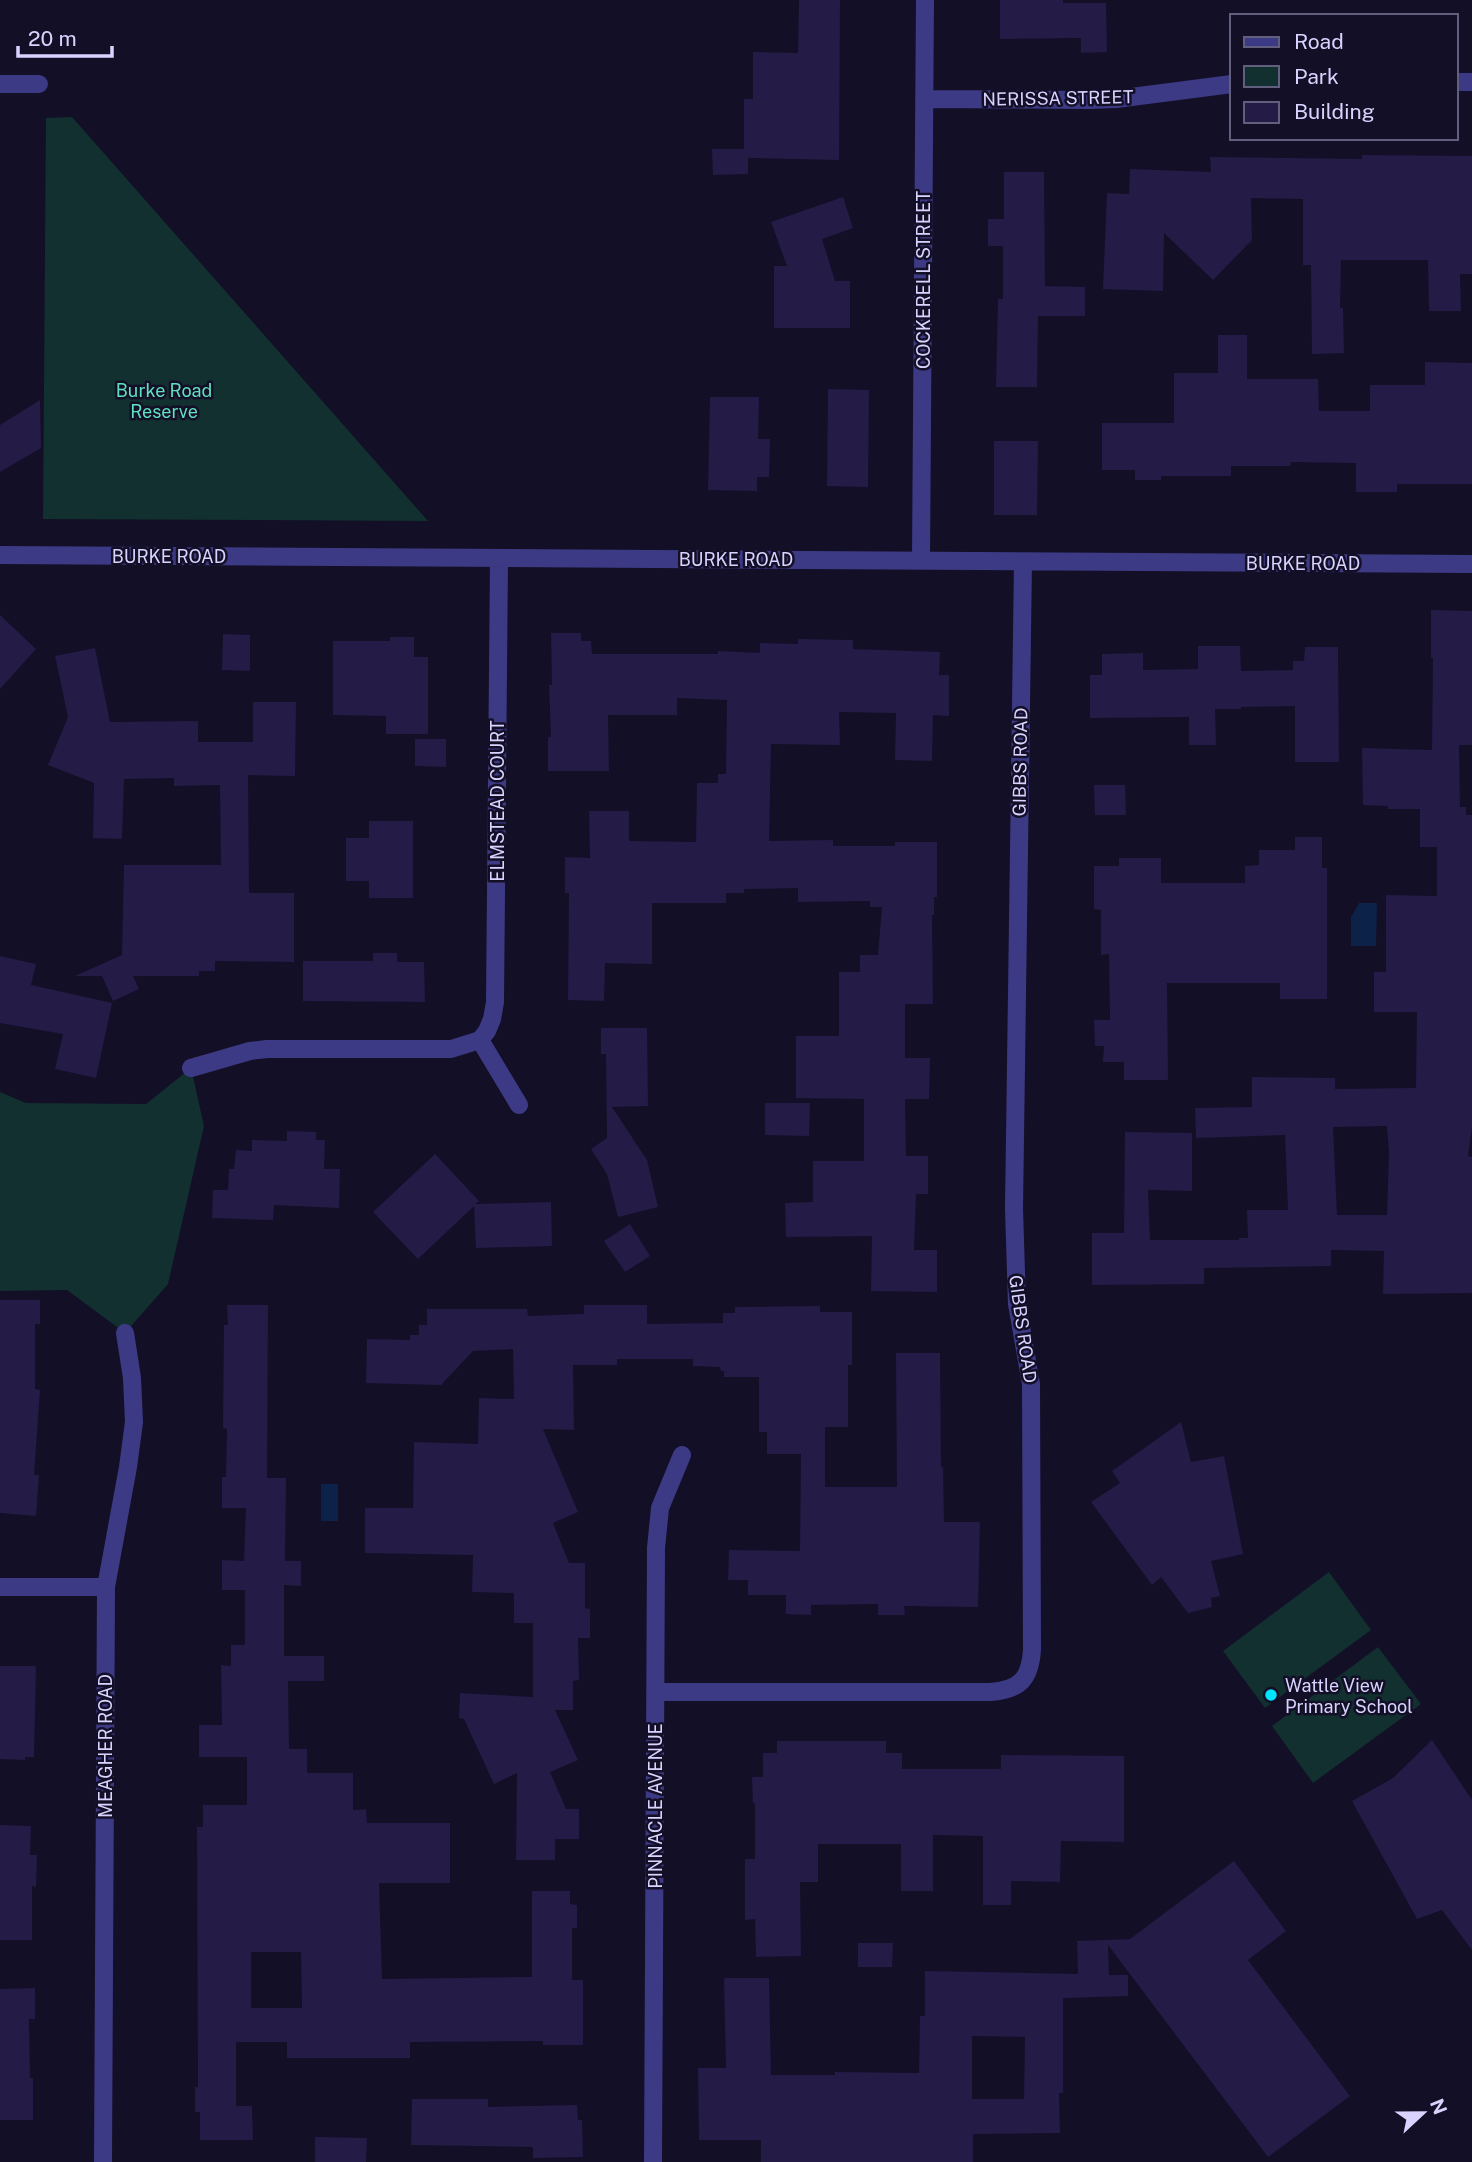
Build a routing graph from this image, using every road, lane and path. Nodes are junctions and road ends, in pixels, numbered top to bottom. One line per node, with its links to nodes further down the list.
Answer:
1 (925, 0): 5 (street, COCKERELL STREET)
2 (0, 83): 3 (street)
3 (39, 84)
4 (1230, 84): 5 (street, NERISSA STREET)
5 (924, 99): 8 (street, COCKERELL STREET)
6 (0, 555): 7 (street, BURKE ROAD)
7 (499, 558): 8 (street, BURKE ROAD); 11 (street, ELMSTEAD COURT)
8 (921, 559): 9 (street, BURKE ROAD)
9 (1024, 562): 10 (street, BURKE ROAD); 18 (street, GIBBS ROAD)
10 (1472, 564)
11 (480, 1040): 12 (street); 13 (street)
12 (191, 1068)
13 (519, 1105)
14 (125, 1333): 17 (street, MEAGHER ROAD)
15 (682, 1455): 18 (street, PINNACLE AVENUE)
16 (0, 1587): 17 (street)
17 (106, 1587): 19 (street, MEAGHER ROAD)
18 (656, 1692): 20 (street, PINNACLE AVENUE)
19 (103, 2162)
20 (653, 2162)

